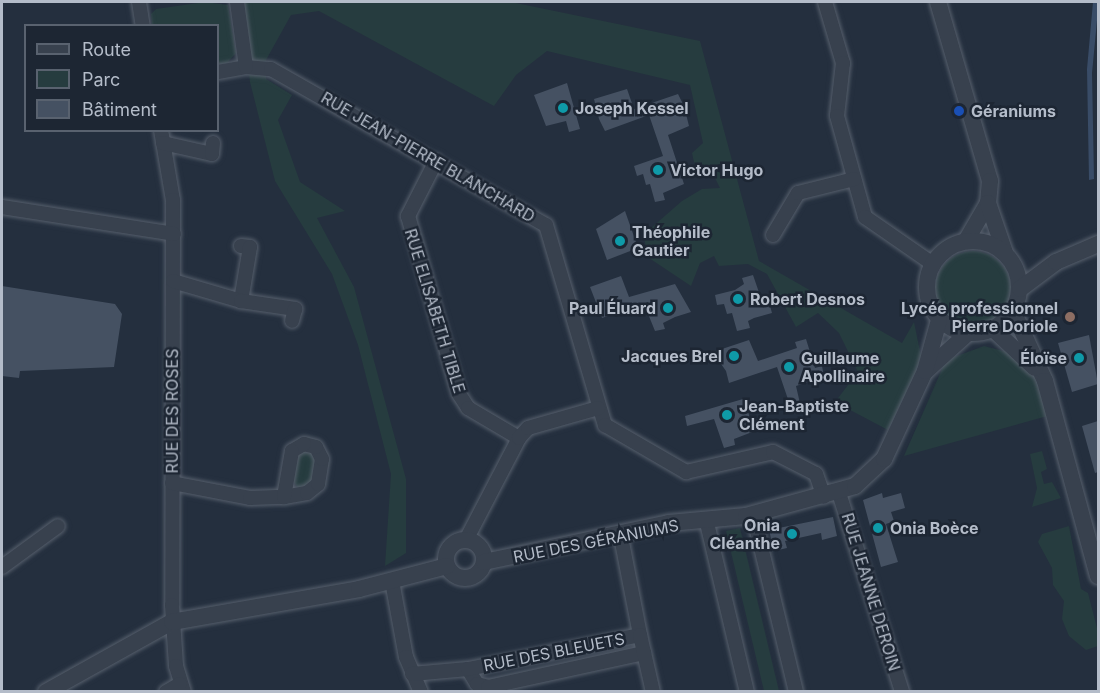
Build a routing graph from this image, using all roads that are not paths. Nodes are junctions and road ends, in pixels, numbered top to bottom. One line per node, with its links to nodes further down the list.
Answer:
1 (139, 2): 5 (street)
2 (237, 2): 6 (street)
3 (825, 2): 11 (street)
4 (938, 2): 12 (street)
5 (143, 24)
6 (246, 67): 7 (street, RUE JEAN-PIERRE BLANCHARD); 10 (street, RUE JEAN-PIERRE BLANCHARD)
7 (219, 72)
8 (163, 137): 9 (street); 14 (street, RUE DES ROSES)
9 (213, 143)
10 (436, 161): 32 (street, RUE JEAN-PIERRE BLANCHARD); 33 (street, RUE ELISABETH TIBLE)
11 (854, 179): 15 (street); 21 (street)
12 (988, 203): 16 (street); 19 (street)
13 (2, 207): 14 (street)
14 (174, 234): 22 (street, RUE DES ROSES)
15 (773, 235)
16 (966, 241): 19 (street); 21 (street)
17 (1098, 244): 20 (street)
18 (241, 246): 24 (street)
19 (1010, 260): 20 (street); 23 (street)
20 (1056, 262): 23 (street)
21 (933, 264): 26 (street)
22 (173, 281): 24 (street); 34 (street, RUE DES ROSES)
23 (1020, 290): 25 (street)
24 (241, 301): 27 (street)
25 (1013, 311): 28 (street); 31 (street)
26 (939, 320): 29 (street); 30 (street, RUE DES GÉRANIUMS)
27 (292, 321)
28 (993, 329): 29 (street); 31 (street)
29 (967, 334): 30 (street, RUE DES GÉRANIUMS)
30 (925, 372): 35 (street, RUE DES GÉRANIUMS)
31 (1045, 381): 45 (street)
32 (598, 408): 33 (street); 35 (street, RUE JEAN-PIERRE BLANCHARD)
33 (519, 438): 41 (street)
34 (172, 483): 36 (street); 47 (street, RUE DES ROSES)
35 (832, 495): 37 (street, RUE DES GÉRANIUMS); 60 (street, RUE JEANNE DEROIN)
36 (284, 497)
37 (753, 514): 38 (street, RUE DES GÉRANIUMS); 59 (street)
38 (707, 523): 40 (street, RUE DES GÉRANIUMS); 58 (street)
39 (58, 526): 44 (street)
40 (621, 537): 42 (street, RUE DES GÉRANIUMS); 48 (street, RUE DES BLEUETS)
41 (466, 540): 42 (street); 43 (street)
42 (484, 562): 43 (street)
43 (447, 566): 46 (street)
44 (2, 567)
45 (1098, 576)
46 (392, 581): 47 (street); 51 (street)
47 (172, 622): 52 (street, RUE DES ROSES); 54 (street)
48 (640, 635): 49 (street, RUE DES BLEUETS); 50 (street, RUE DES BLEUETS)
49 (644, 653): 53 (street, RUE DES BLEUETS); 57 (street)
50 (468, 669): 51 (street, RUE DES BLEUETS); 53 (street, RUE DES BLEUETS)
51 (412, 674): 56 (street)
52 (182, 688): 55 (street)
53 (501, 688)
54 (46, 692)
55 (166, 692)
56 (421, 692)
57 (653, 692)
58 (747, 692)
59 (796, 692)
60 (902, 692)

